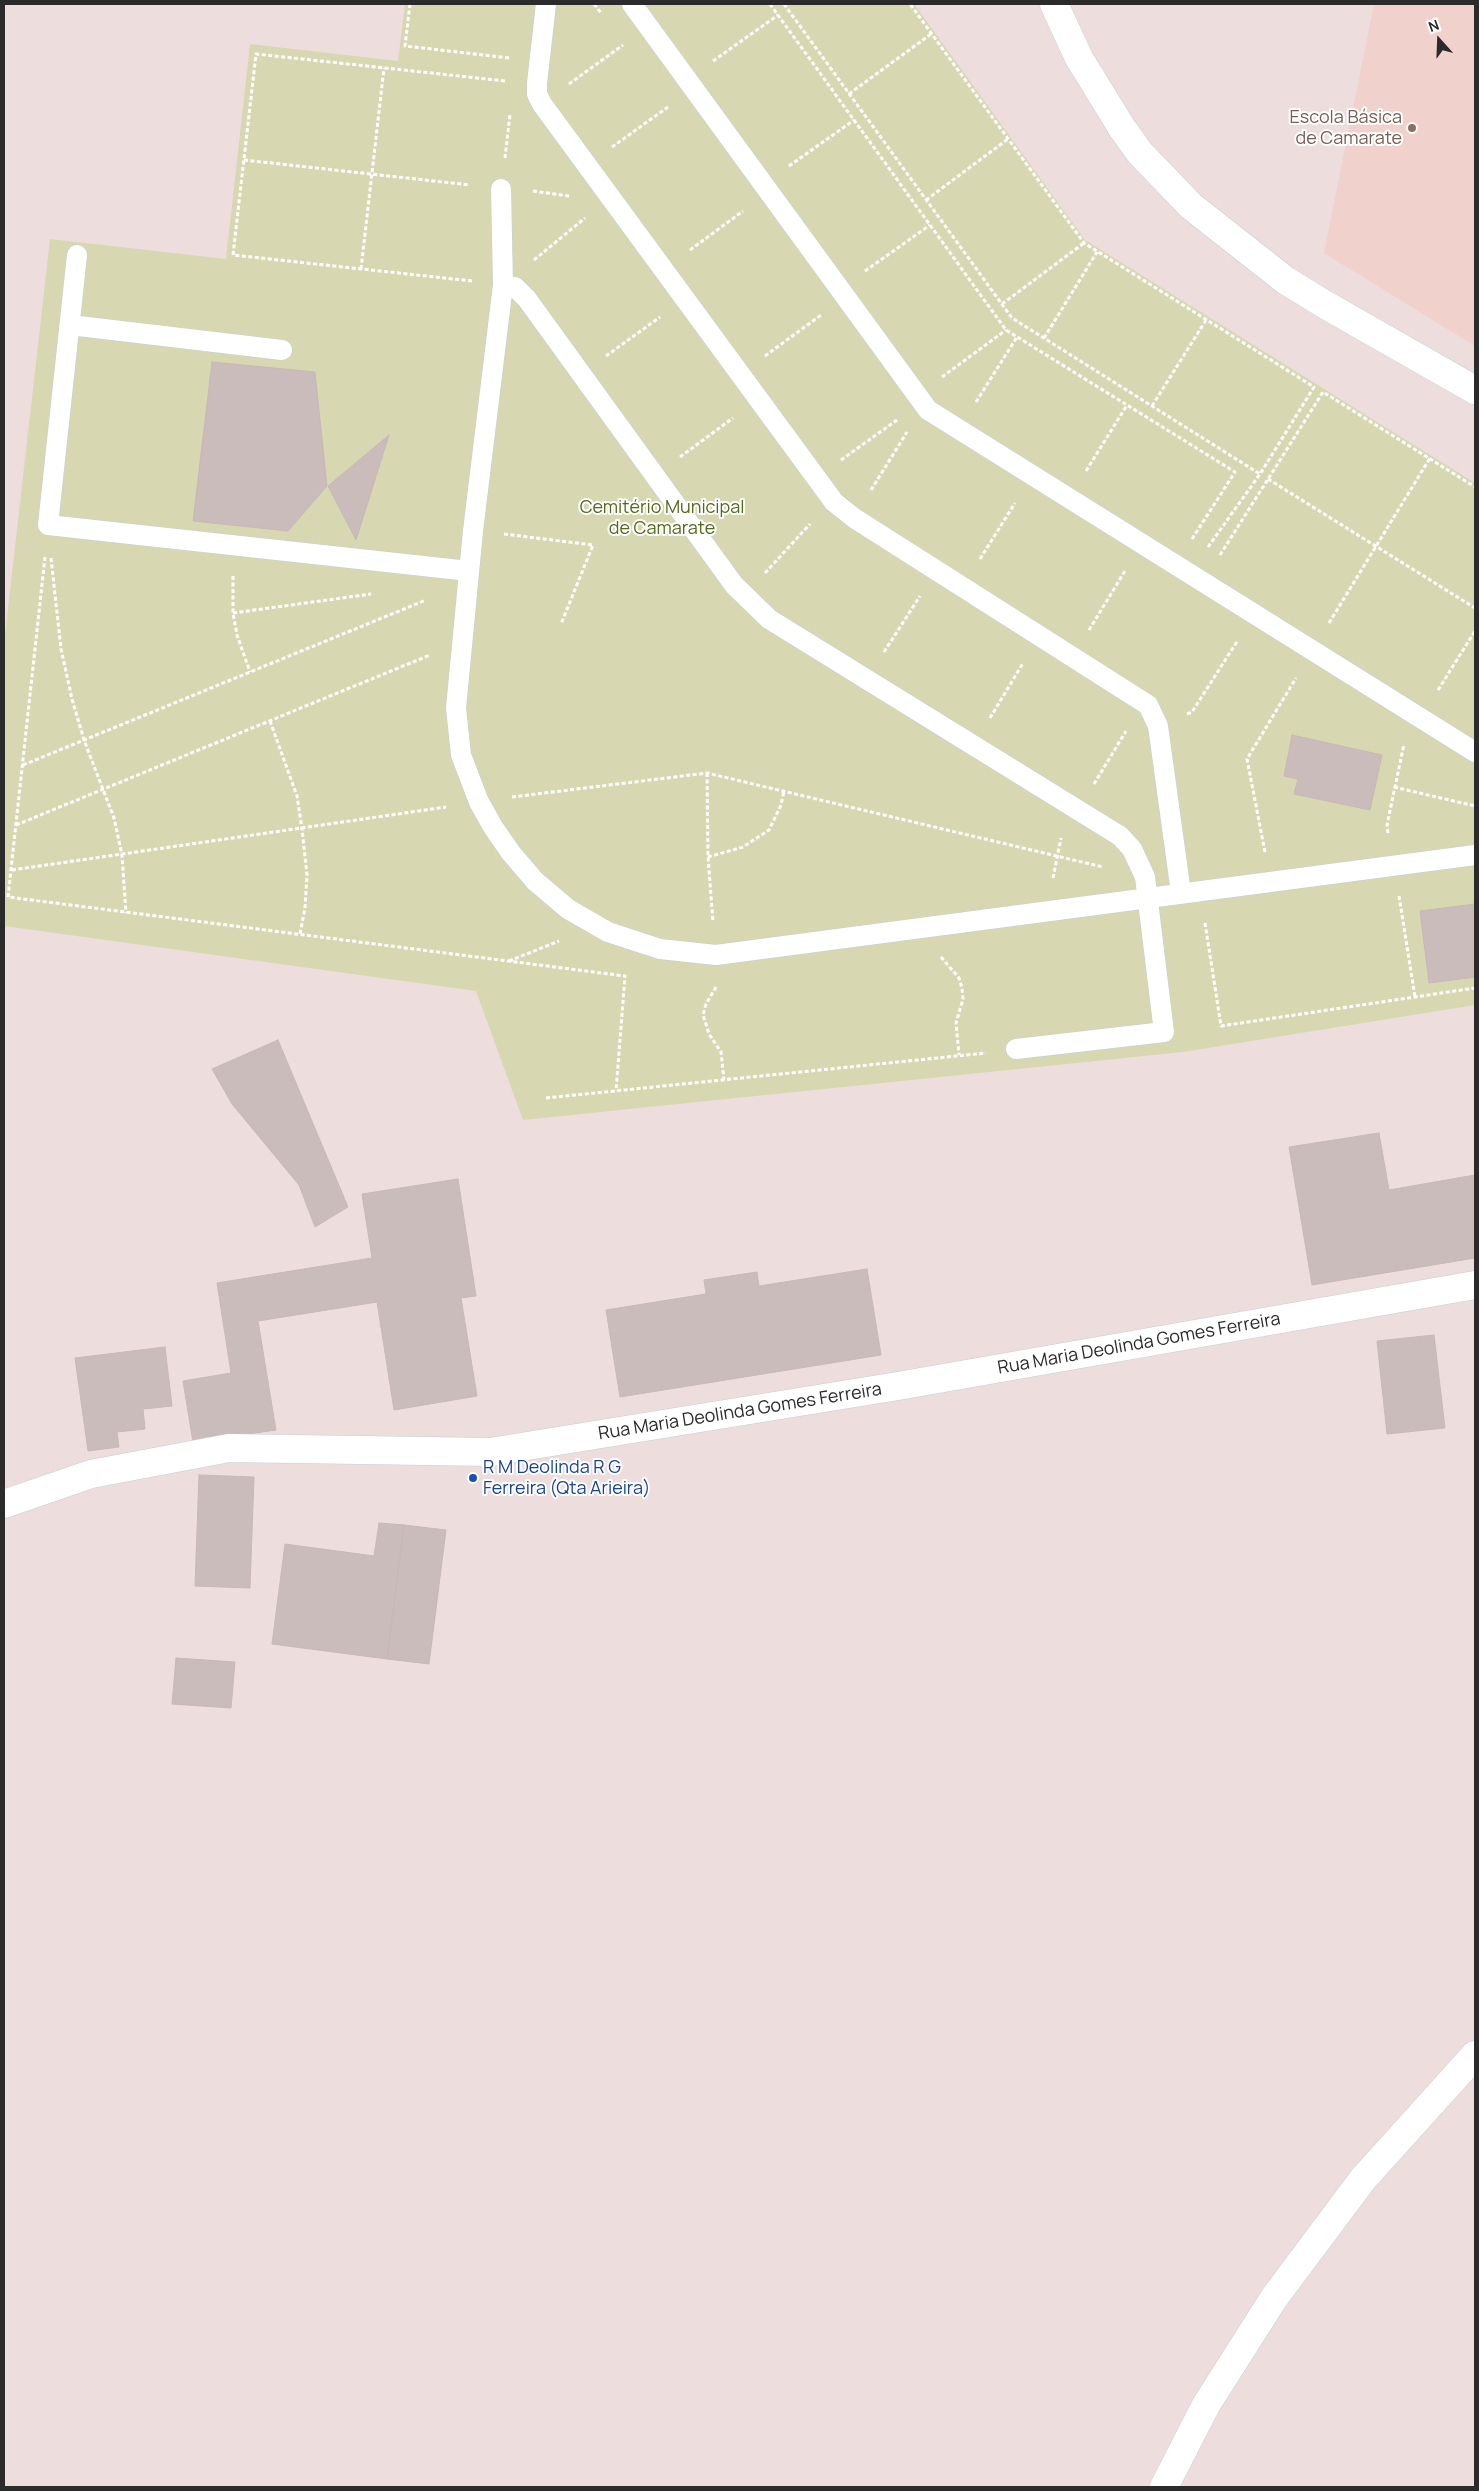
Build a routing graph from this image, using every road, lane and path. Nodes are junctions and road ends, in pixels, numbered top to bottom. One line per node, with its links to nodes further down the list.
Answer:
1 (410, 4): 11 (path)
2 (546, 4): 11 (lane)
3 (632, 4): 13 (lane)
4 (770, 4): 8 (path)
5 (784, 4): 15 (path)
6 (910, 4): 9 (path)
7 (1054, 4): 46 (street)
8 (778, 15): 13 (path); 18 (path)
9 (931, 34): 15 (path); 19 (path)
10 (623, 44): 16 (path)
11 (539, 62): 16 (lane)
12 (384, 68): 14 (path); 20 (path); 21 (path)
13 (688, 80): 22 (lane)
14 (514, 82)
15 (849, 94): 24 (path)
16 (542, 104): 32 (lane)
17 (510, 111): 23 (path)
18 (854, 120): 22 (path); 27 (path)
19 (1008, 139): 24 (path); 28 (path)
20 (244, 160): 21 (path); 31 (path)
21 (372, 174): 23 (path); 31 (path)
22 (764, 185): 34 (lane)
23 (501, 189): 33 (lane)
24 (926, 200): 35 (path)
25 (751, 205): 32 (path)
26 (586, 217): 33 (path)
27 (930, 225): 34 (path); 40 (path)
28 (1084, 243): 29 (path); 35 (path)
29 (1096, 252): 38 (path); 42 (path)
30 (77, 254): 39 (lane)
31 (361, 269): 33 (path)
32 (663, 270): 45 (lane)
33 (503, 285): 44 (lane); 64 (lane)
34 (840, 290): 47 (lane)
35 (1002, 304): 42 (path)
36 (828, 310): 45 (path)
37 (666, 312): 44 (path)
38 (1206, 320): 49 (path); 54 (path)
39 (70, 325): 43 (lane); 63 (lane)
40 (1006, 330): 41 (path); 47 (path)
41 (1017, 337): 48 (path); 53 (path)
42 (1044, 338): 49 (path)
43 (282, 350)
44 (582, 374): 55 (lane)
45 (740, 374): 56 (lane)
46 (1475, 390)
47 (917, 395): 53 (lane)
48 (1127, 405): 59 (path); 67 (path)
49 (1152, 406): 54 (path)
50 (739, 413): 55 (path)
51 (903, 415): 56 (path)
52 (911, 425): 62 (path)
53 (958, 430): 59 (lane)
54 (1260, 474): 67 (path)
55 (655, 475): 72 (lane)
56 (817, 478): 62 (lane)
57 (1268, 479): 58 (path); 67 (path); 73 (path)
58 (1475, 487)
59 (1069, 499): 67 (lane)
60 (1016, 502): 69 (path)
61 (816, 518): 72 (path)
62 (854, 518): 69 (lane)
63 (48, 525): 65 (lane); 84 (path); 87 (path)
64 (473, 531): 68 (lane); 75 (path)
65 (236, 545): 68 (lane); 74 (path)
66 (1125, 571): 78 (path)
67 (1189, 574): 82 (lane)
68 (468, 576): 77 (lane); 80 (path)
69 (963, 586): 78 (lane)
70 (924, 589): 81 (path)
71 (379, 593): 74 (path)
72 (744, 596): 81 (lane)
73 (1475, 608)
74 (233, 613): 80 (path)
75 (561, 624)
76 (1475, 631): 82 (path)
77 (461, 642): 83 (path); 91 (lane)
78 (1073, 655): 101 (lane)
79 (1024, 662): 85 (path)
80 (250, 672): 84 (path)
81 (867, 680): 85 (lane)
82 (1420, 718): 86 (lane); 88 (path)
83 (270, 721): 89 (path); 94 (path)
84 (84, 740): 87 (path); 89 (path)
85 (973, 745): 100 (lane)
86 (1475, 752)
87 (23, 765): 93 (path)
88 (1394, 787): 92 (path); 98 (path)
89 (104, 789): 93 (path); 96 (path)
90 (784, 791): 91 (path); 97 (path); 100 (path)
91 (479, 802): 94 (path); 104 (lane)
92 (1475, 806)
93 (16, 825): 99 (path)
94 (302, 829): 96 (path); 106 (path)
95 (1475, 854): 98 (lane)
96 (122, 855): 99 (path); 103 (path)
97 (708, 857)
98 (1394, 865): 101 (lane); 109 (path)
99 (12, 870): 103 (path)
100 (1145, 877): 102 (lane)
101 (1190, 892): 102 (lane); 109 (path)
102 (1147, 898): 105 (lane); 110 (lane)
103 (126, 912): 106 (path)
104 (598, 926): 105 (lane); 107 (path)
105 (933, 926): 111 (path)
106 (300, 934): 107 (path)
107 (508, 962): 112 (path)
108 (1475, 988): 109 (path)
109 (1415, 997)
110 (1016, 1049): 111 (path)
111 (959, 1056): 112 (path)
112 (616, 1091): 113 (path)
113 (546, 1098)
114 (1475, 1285): 115 (street, Rua Maria Deolinda Gomes Ferreira)
115 (4, 1504)
116 (1475, 2054): 117 (street)
117 (1164, 2487)

